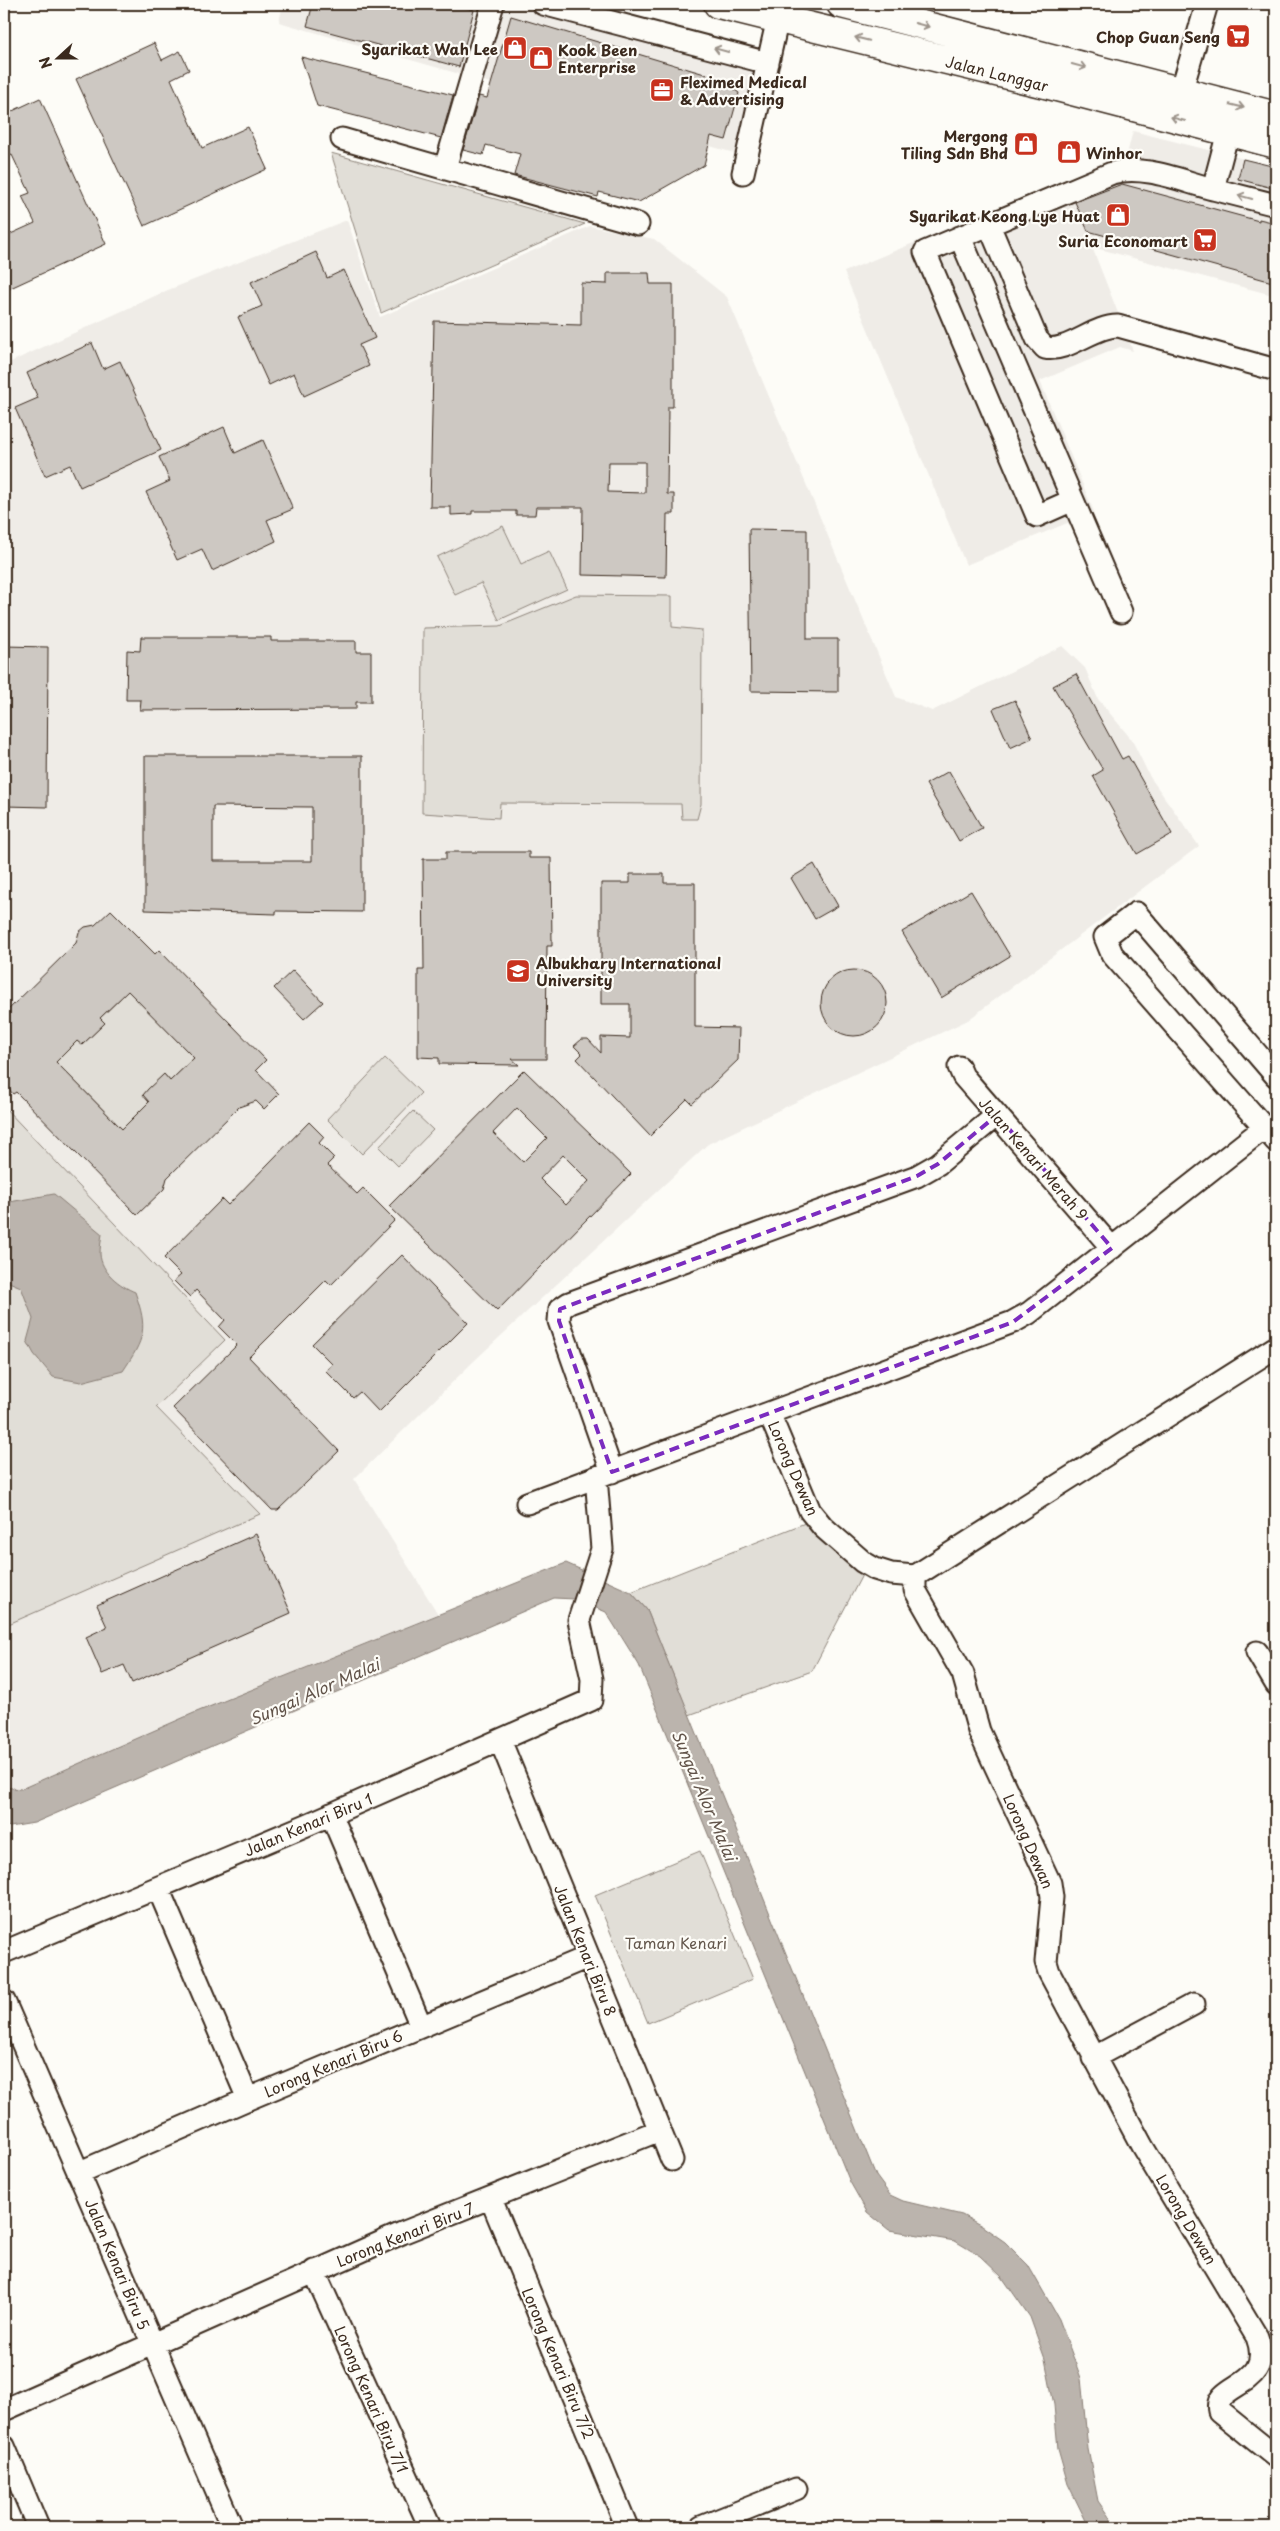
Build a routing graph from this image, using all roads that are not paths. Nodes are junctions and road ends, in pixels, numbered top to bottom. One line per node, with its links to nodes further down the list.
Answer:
1 (493, 4): 13 (street)
2 (543, 4): 7 (street, one-way to 2)
3 (718, 4): 6 (main road, Jalan Langgar)
4 (841, 4): 8 (main road, Jalan Langgar, one-way to 8)
5 (1207, 4): 8 (street)
6 (778, 18): 7 (street); 10 (main road, Jalan Langgar, one-way to 6)
7 (768, 63): 14 (street)
8 (1181, 92): 9 (main road, Jalan Langgar, one-way to 9)
9 (1276, 116)
10 (1228, 132): 12 (main road, Jalan Langgar); 15 (street)
11 (342, 139): 13 (street)
12 (1276, 144)
13 (445, 168): 17 (street)
14 (743, 173)
15 (1213, 189): 16 (street, one-way to 15); 18 (street)
16 (1276, 206)
17 (638, 224)
18 (989, 225): 19 (street); 20 (street)
19 (960, 237): 21 (street); 21 (street)
20 (1276, 370)
21 (1073, 500): 22 (street)
22 (1121, 612)
23 (959, 1067): 25 (street, Jalan Kenari Merah 9)
24 (1276, 1076): 26 (street)
25 (997, 1115): 27 (street, Jalan Kenari Merah 9); 30 (street)
26 (1270, 1134): 27 (street)
27 (1112, 1248): 29 (street)
28 (1276, 1347): 32 (street)
29 (769, 1413): 30 (street); 32 (street, Lorong Dewan)
30 (604, 1474): 31 (street); 35 (street, Jalan Kenari Biru 1)
31 (527, 1503)
32 (915, 1576): 43 (street, Lorong Dewan)
33 (1257, 1652): 34 (street)
34 (1276, 1684)
35 (500, 1740): 36 (street, Jalan Kenari Biru 1); 39 (street, Jalan Kenari Biru 8)
36 (331, 1814): 37 (street, Jalan Kenari Biru 1); 42 (street)
37 (158, 1888): 38 (street, Jalan Kenari Biru 1); 44 (street)
38 (4, 1952)
39 (588, 1957): 42 (street, Lorong Kenari Biru 6); 45 (street, Jalan Kenari Biru 8)
40 (4, 2001): 47 (street, Jalan Kenari Biru 5)
41 (1194, 2004): 43 (street)
42 (421, 2026): 44 (street, Lorong Kenari Biru 6)
43 (1093, 2058): 53 (street, Lorong Dewan)
44 (248, 2099): 47 (street, Lorong Kenari Biru 6)
45 (660, 2130): 46 (street, Jalan Kenari Biru 8); 48 (street, Lorong Kenari Biru 7)
46 (672, 2160)
47 (78, 2173): 50 (street, Jalan Kenari Biru 5)
48 (491, 2199): 49 (street, Lorong Kenari Biru 7); 58 (street, Lorong Kenari Biru 7/2)
49 (314, 2271): 50 (street, Lorong Kenari Biru 7); 57 (street, Lorong Kenari Biru 7/1)
50 (152, 2344): 51 (street, Lorong Kenari Biru 7); 56 (street, Jalan Kenari Biru 5)
51 (4, 2410)
52 (4, 2446): 55 (street)
53 (1276, 2457)
54 (796, 2489): 59 (street)
55 (38, 2527)
56 (232, 2527)
57 (430, 2527)
58 (627, 2527)
59 (701, 2527)

